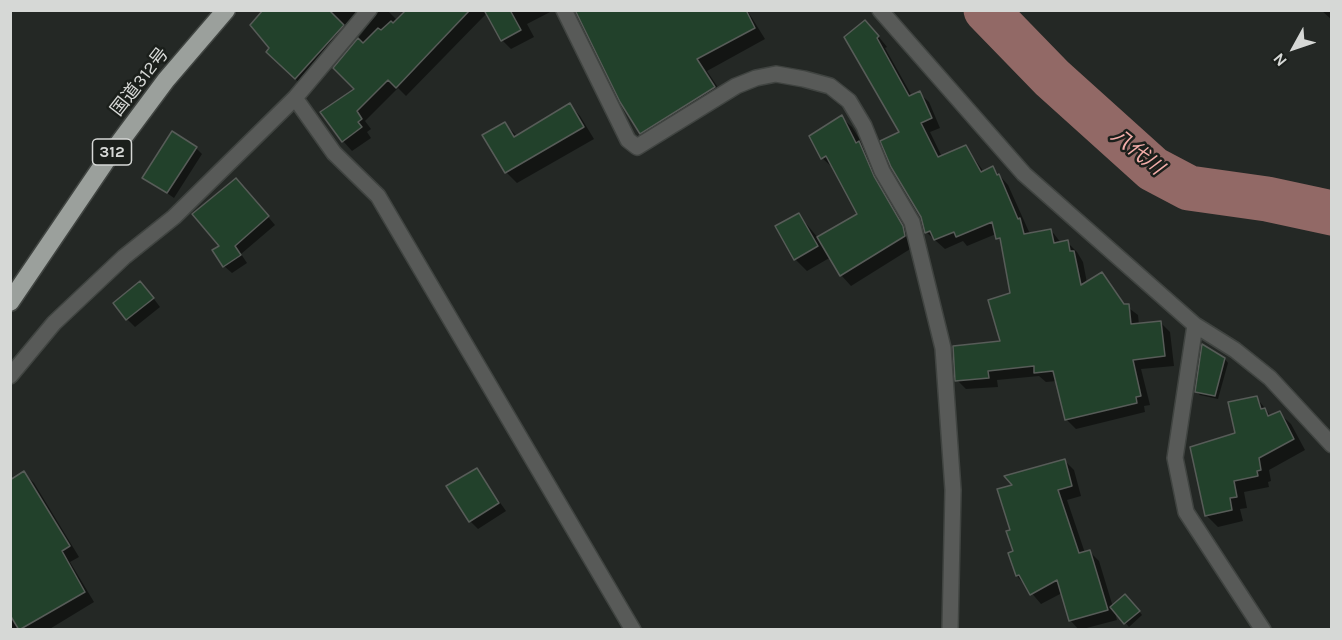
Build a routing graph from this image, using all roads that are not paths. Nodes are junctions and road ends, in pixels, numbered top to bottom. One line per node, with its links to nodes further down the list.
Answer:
1 (226, 10): 6 (highway, 国道312号 / 312)
2 (369, 10): 5 (street)
3 (564, 10): 11 (street)
4 (880, 10): 7 (street)
5 (295, 98): 8 (street); 10 (street)
6 (10, 302)
7 (1195, 325): 9 (street); 12 (street)
8 (10, 376)
9 (1332, 444)
10 (633, 630)
11 (950, 630)
12 (1263, 630)

